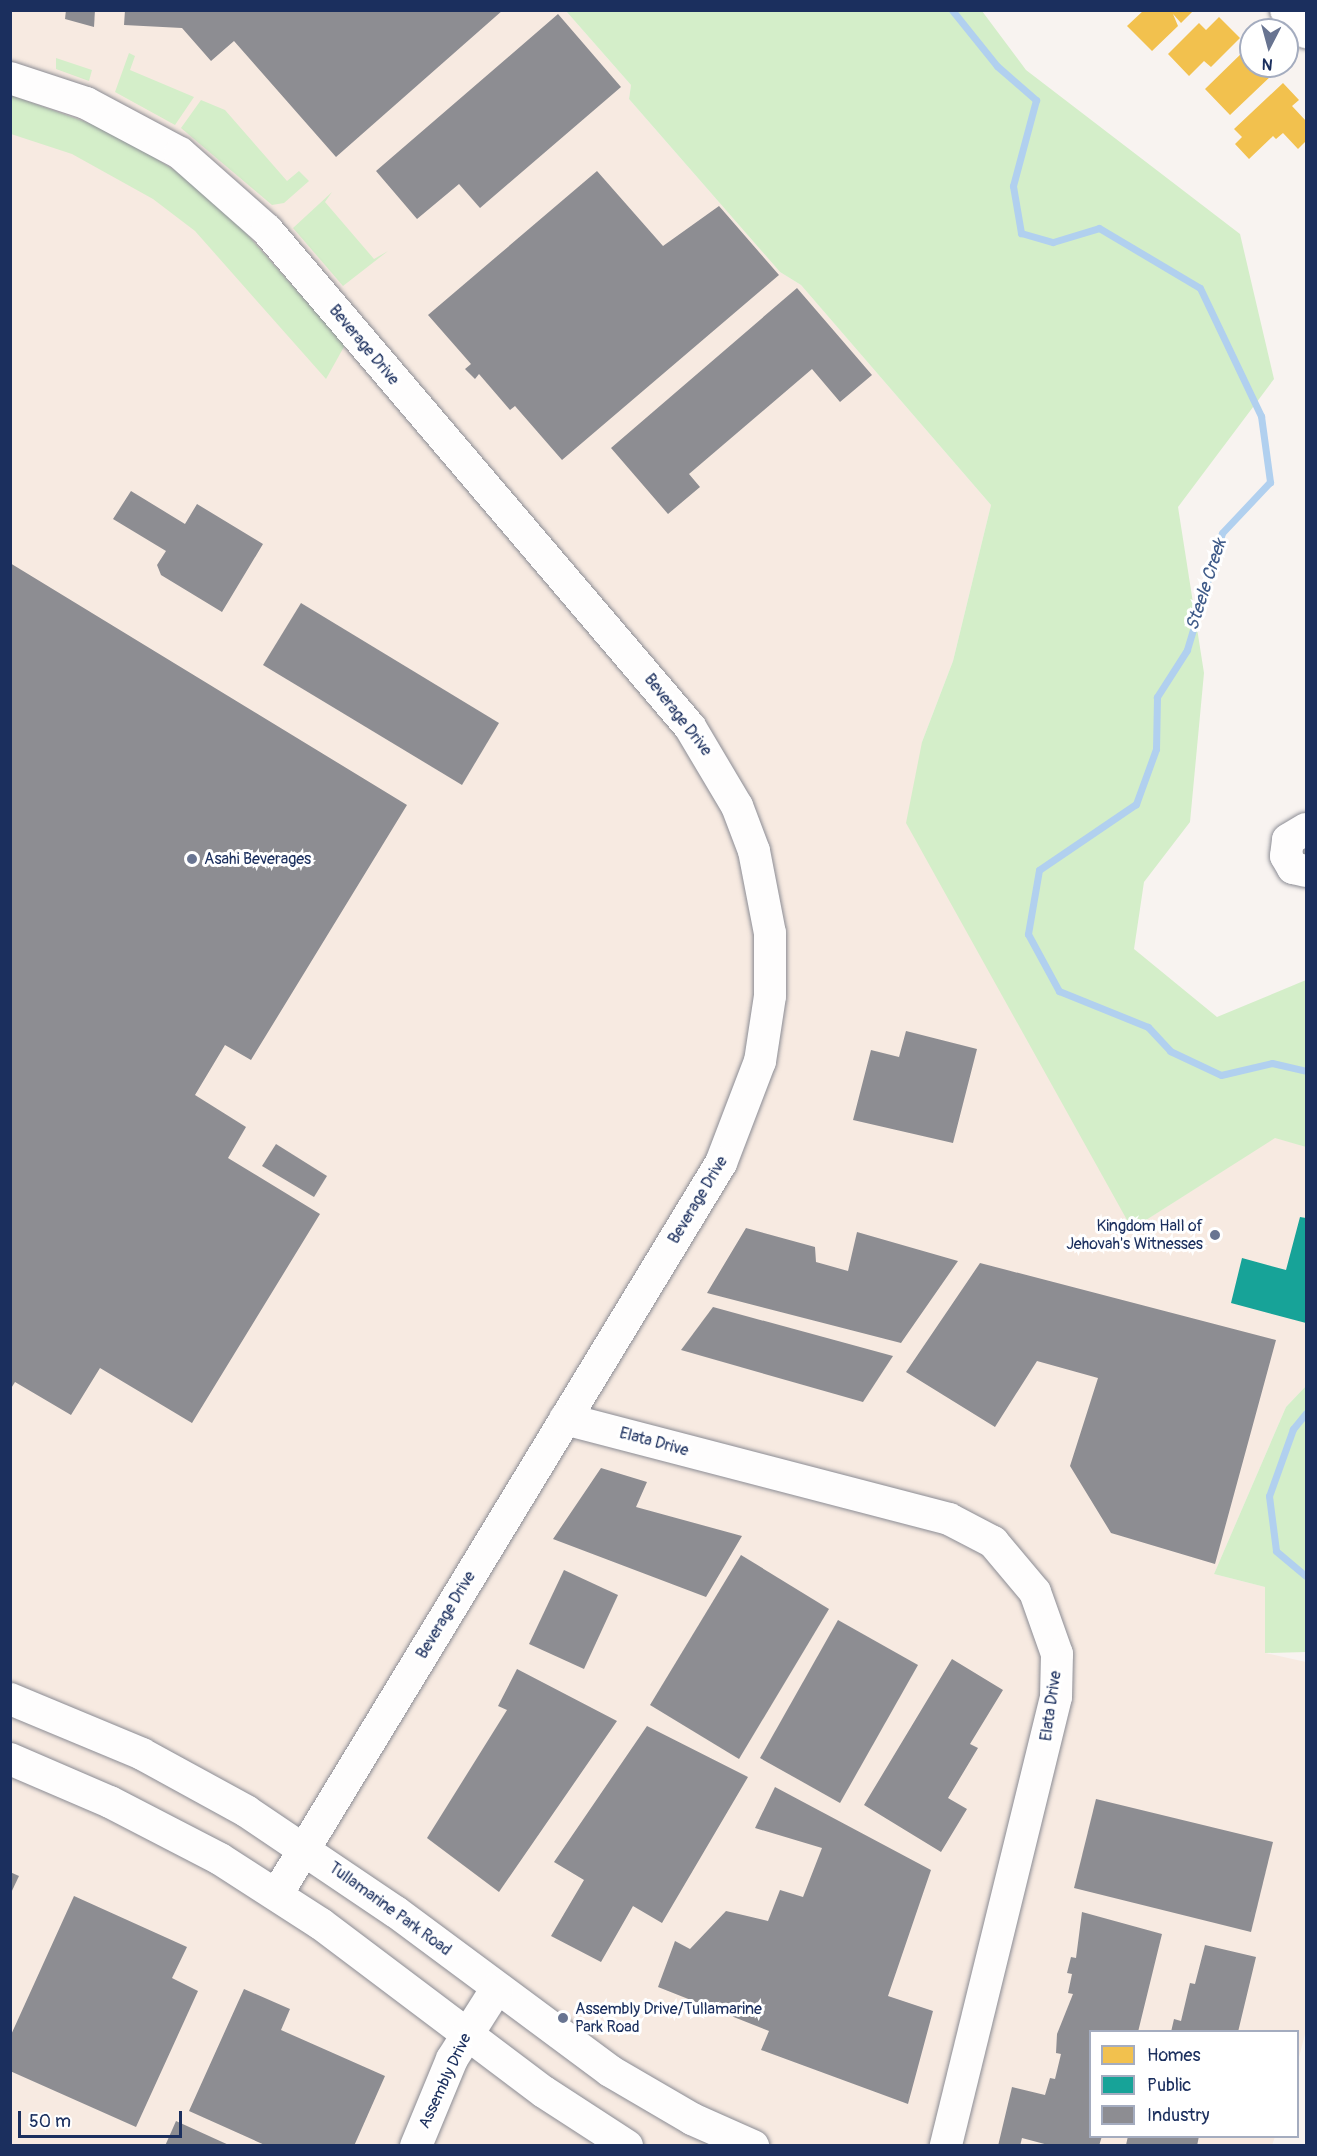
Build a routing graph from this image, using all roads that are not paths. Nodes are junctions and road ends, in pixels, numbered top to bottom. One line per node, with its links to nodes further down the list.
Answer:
1 (1286, 10): 2 (street)
2 (1306, 32)
3 (10, 78): 6 (street, Beverage Drive)
4 (1306, 829): 5 (street)
5 (1306, 871)
6 (565, 1419): 9 (street, Beverage Drive); 16 (street, Elata Drive)
7 (10, 1700): 9 (street, Tullamarine Park Road)
8 (10, 1760): 10 (street)
9 (305, 1848): 10 (street, Beverage Drive); 11 (street, Tullamarine Park Road)
10 (277, 1894): 12 (street)
11 (497, 1988): 12 (street, Assembly Drive); 15 (street, Tullamarine Park Road)
12 (466, 2033): 13 (street, Assembly Drive); 14 (street)
13 (416, 2145)
14 (627, 2145)
15 (753, 2145)
16 (946, 2145)

